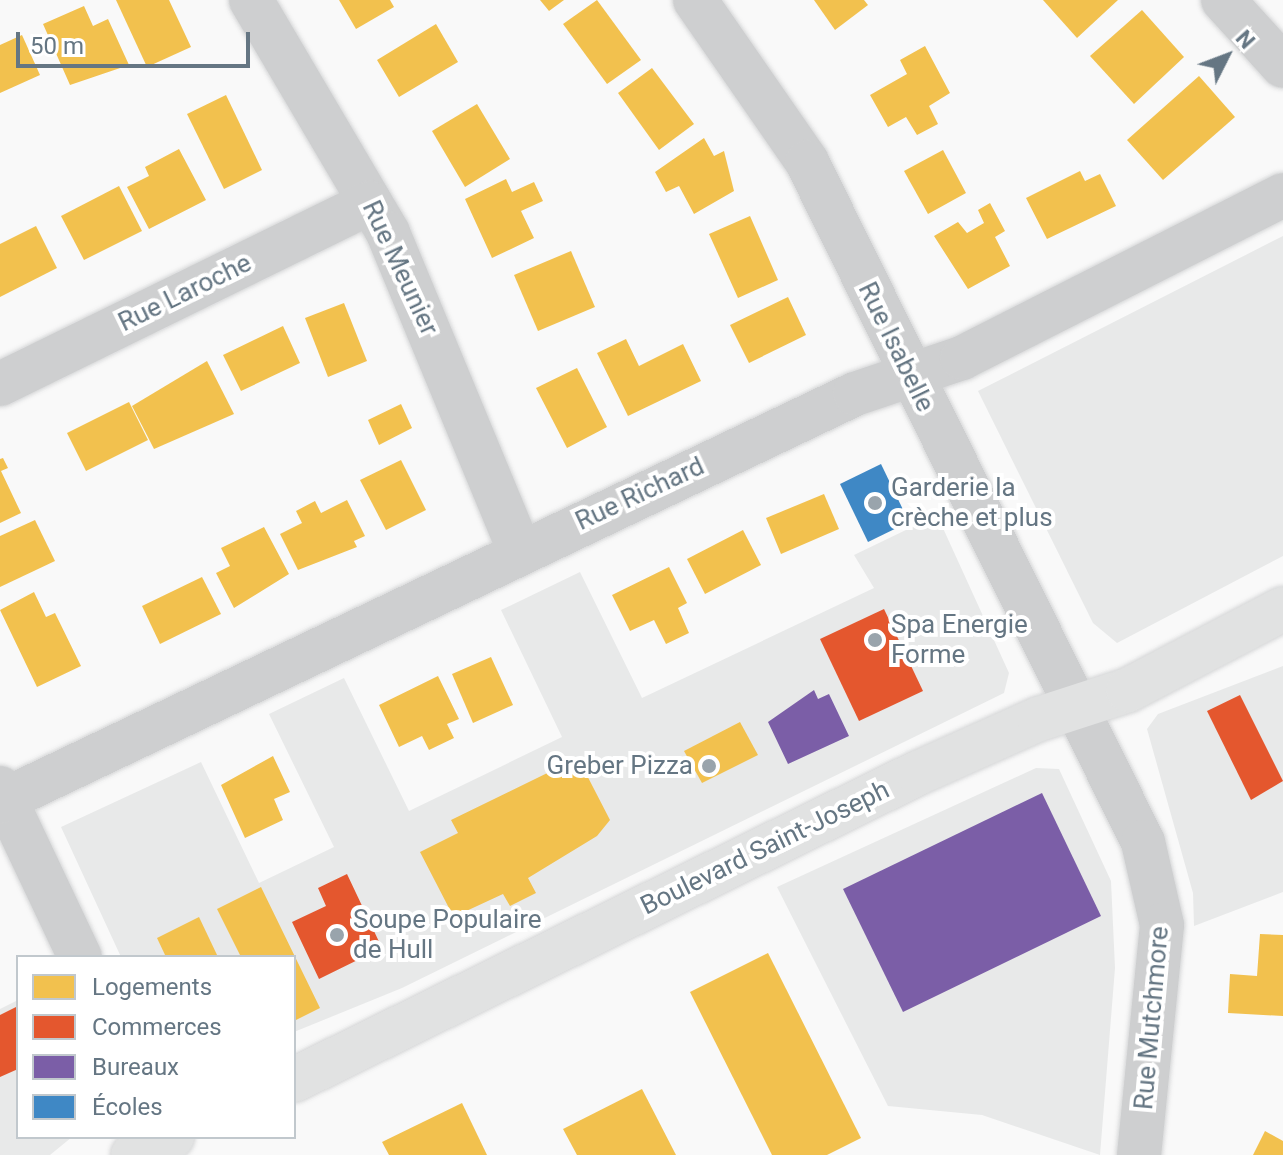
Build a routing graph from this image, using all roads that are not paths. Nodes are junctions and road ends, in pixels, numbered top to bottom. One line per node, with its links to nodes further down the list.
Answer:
1 (251, 0): 6 (street, Rue Meunier)
2 (695, 0): 7 (street, Rue Isabelle)
3 (1223, 0): 4 (street)
4 (1283, 66)
5 (1283, 195): 7 (street, Rue Richard)
6 (370, 203): 8 (street, Rue Laroche); 9 (street, Rue Meunier)
7 (908, 374): 9 (street, Rue Richard); 12 (street, Rue Isabelle)
8 (0, 384)
9 (520, 551): 13 (street, Rue Richard)
10 (1283, 609): 11 (main road, Boulevard Saint-Joseph)
11 (1263, 627): 12 (main road, Boulevard Saint-Joseph)
12 (1078, 706): 15 (main road, Boulevard Saint-Joseph); 16 (street, Rue Mutchmore)
13 (2, 796): 14 (street)
14 (79, 955)
15 (296, 1079)
16 (1139, 1155)

